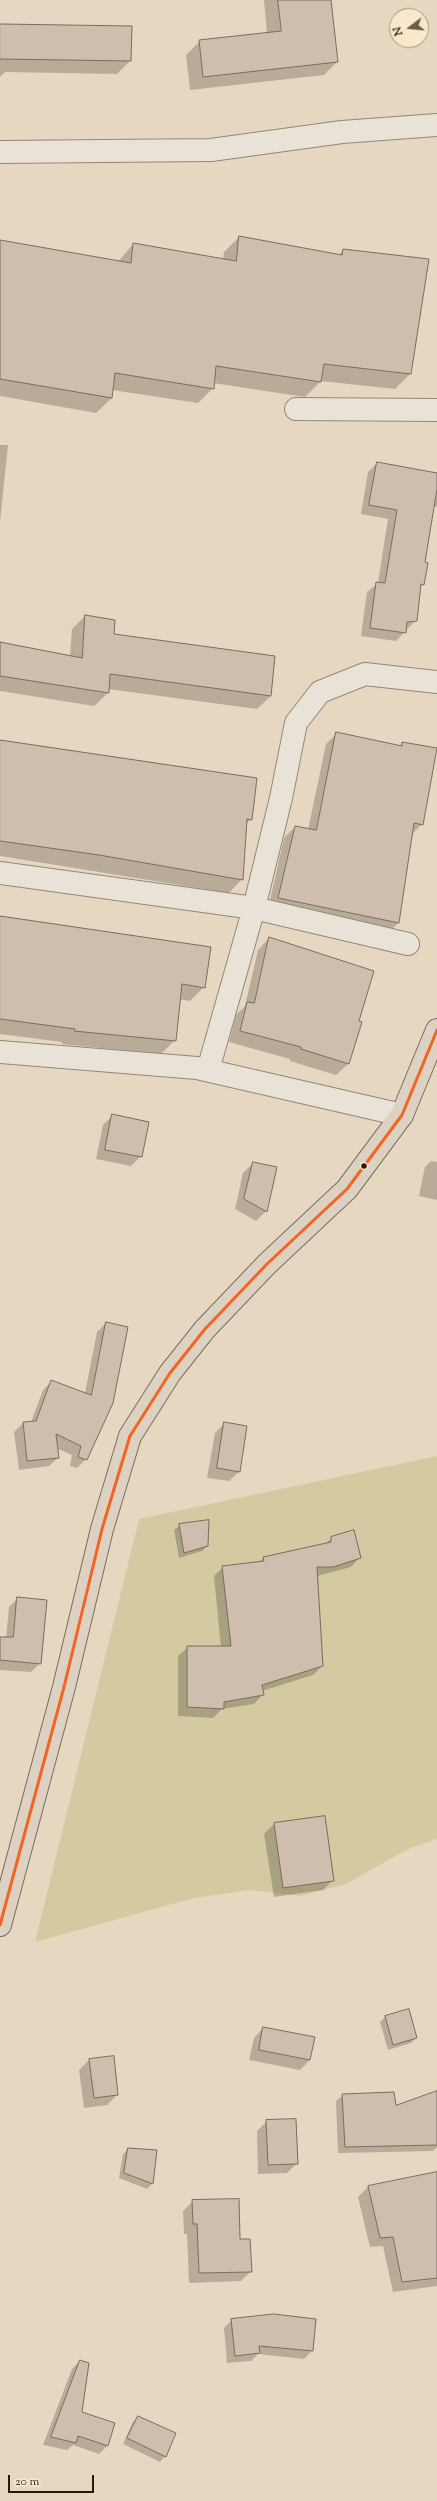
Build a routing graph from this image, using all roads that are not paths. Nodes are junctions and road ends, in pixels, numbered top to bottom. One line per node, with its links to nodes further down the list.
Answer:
1 (437, 125): 2 (street)
2 (0, 152)
3 (296, 409): 4 (street)
4 (437, 410)
5 (437, 682): 7 (street)
6 (0, 873): 7 (street)
7 (254, 908): 8 (street); 11 (street)
8 (408, 944)
9 (437, 1030): 12 (main road)
10 (0, 1052): 11 (street)
11 (208, 1070): 12 (street)
12 (402, 1115): 13 (main road)
13 (0, 1925)

